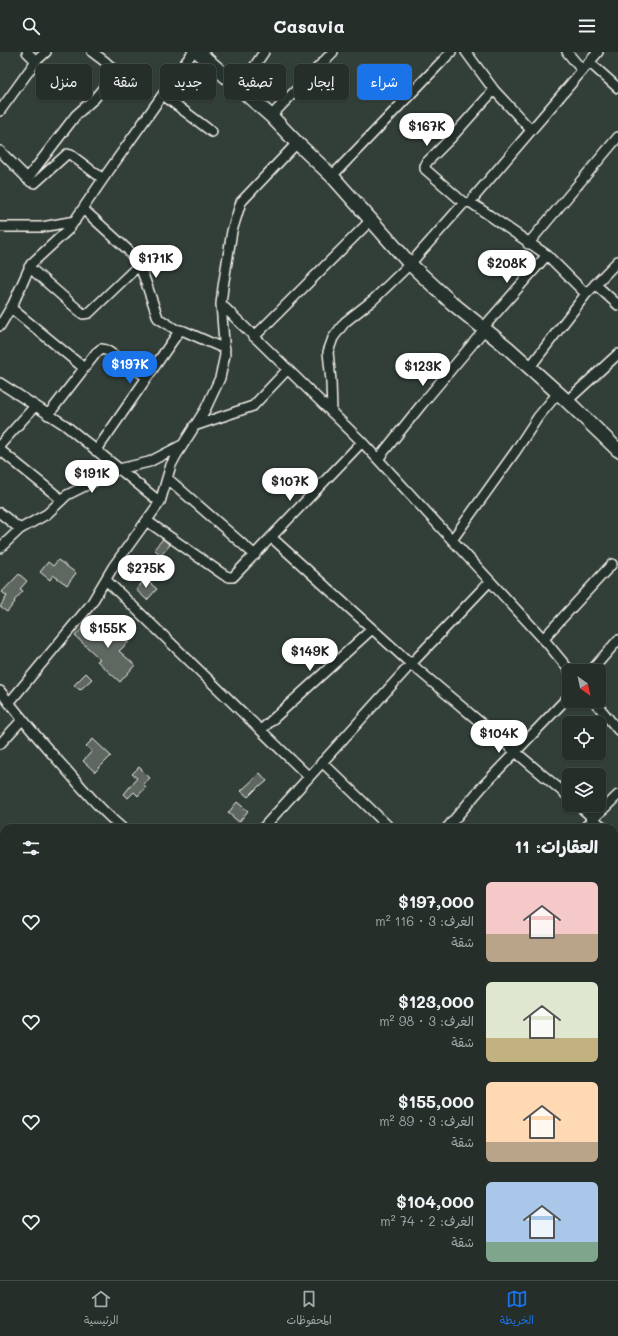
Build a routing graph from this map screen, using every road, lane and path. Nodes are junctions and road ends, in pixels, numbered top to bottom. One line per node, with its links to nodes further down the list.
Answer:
1 (27, 52): 14 (street)
2 (46, 52): 14 (street)
3 (92, 52): 13 (street)
4 (109, 52): 13 (street)
5 (193, 52): 16 (street)
6 (198, 52): 19 (street)
7 (264, 52): 17 (street)
8 (333, 52): 26 (street)
9 (451, 52): 32 (street)
10 (466, 52): 21 (street)
11 (567, 52): 18 (street)
12 (598, 52): 15 (street)
13 (102, 60): 33 (street)
14 (36, 62): 25 (street)
15 (589, 62): 18 (street); 20 (street)
16 (185, 64)
17 (256, 64)
18 (582, 70): 27 (street)
19 (224, 74)
20 (618, 88)
21 (494, 90): 27 (street); 35 (street)
22 (160, 99): 34 (street)
23 (170, 100): 28 (street)
24 (253, 100): 26 (street)
25 (0, 111)
26 (271, 116): 30 (street)
27 (531, 130): 35 (street)
28 (212, 132)
29 (618, 137): 40 (street)
30 (297, 143): 32 (street); 48 (street)
31 (0, 151): 33 (street)
32 (332, 176): 37 (street)
33 (27, 179): 34 (street)
34 (103, 179): 36 (street)
35 (467, 203): 40 (street); 43 (street)
36 (83, 209): 38 (street); 44 (street)
37 (371, 220): 43 (street); 54 (street)
38 (75, 221): 39 (street); 45 (street)
39 (0, 227)
40 (528, 244): 41 (street)
41 (547, 255): 47 (street); 52 (street)
42 (618, 261): 46 (street)
43 (410, 264): 52 (street); 64 (street)
44 (139, 265): 45 (street); 53 (street)
45 (29, 267): 50 (street)
46 (595, 284): 47 (street); 49 (street)
47 (586, 294): 57 (street)
48 (221, 304): 54 (street); 55 (street)
49 (618, 306)
50 (11, 308): 51 (street); 58 (street)
51 (0, 326)
52 (484, 329): 57 (street); 73 (street)
53 (180, 330): 55 (street); 60 (street)
54 (254, 336): 59 (street)
55 (224, 349): 66 (street)
56 (618, 354): 62 (street)
57 (530, 367): 62 (street)
58 (84, 368): 60 (street); 65 (street)
59 (288, 369): 64 (street); 66 (street)
60 (148, 377): 72 (street)
61 (0, 383): 63 (street)
62 (563, 397): 71 (street); 82 (street)
63 (35, 406): 65 (street); 69 (street)
64 (332, 413): 67 (street)
65 (48, 415): 72 (street)
66 (194, 426): 68 (street)
67 (362, 442): 73 (street); 81 (street)
68 (183, 444): 74 (street); 75 (street)
69 (0, 445)
70 (0, 450): 76 (street)
71 (618, 450)
72 (96, 451): 74 (street)
73 (378, 459): 82 (street)
74 (119, 469): 76 (street); 77 (street)
75 (167, 478): 77 (street); 84 (street)
76 (62, 500): 80 (street)
77 (160, 502): 79 (street)
78 (0, 513): 80 (street)
79 (147, 521): 84 (street); 86 (street)
80 (20, 529): 83 (street)
81 (271, 537): 84 (street); 88 (street)
82 (452, 540): 87 (street)
83 (0, 548)
84 (255, 555)
85 (612, 564): 89 (street)
86 (106, 580): 95 (street); 99 (street)
87 (490, 581): 89 (street); 91 (street)
88 (372, 629): 91 (street); 99 (street)
89 (543, 639): 92 (street)
90 (618, 640): 93 (street)
91 (411, 664): 102 (street); 103 (street)
92 (564, 664)
93 (597, 664)
94 (0, 691): 95 (street)
95 (9, 703): 98 (street)
96 (562, 703): 102 (street)
97 (600, 708): 100 (street)
98 (22, 720): 101 (street); 109 (street)
99 (261, 730): 104 (street)
100 (618, 730)
101 (0, 744)
102 (516, 752): 105 (street); 112 (street)
103 (322, 762): 104 (street); 111 (street)
104 (309, 776): 110 (street)
105 (562, 791)
106 (618, 795): 108 (street)
107 (587, 812): 108 (street)
108 (594, 818): 113 (street); 114 (street)
109 (118, 824)
110 (267, 824)
111 (386, 824)
112 (451, 824)
113 (588, 824)
114 (600, 824)

